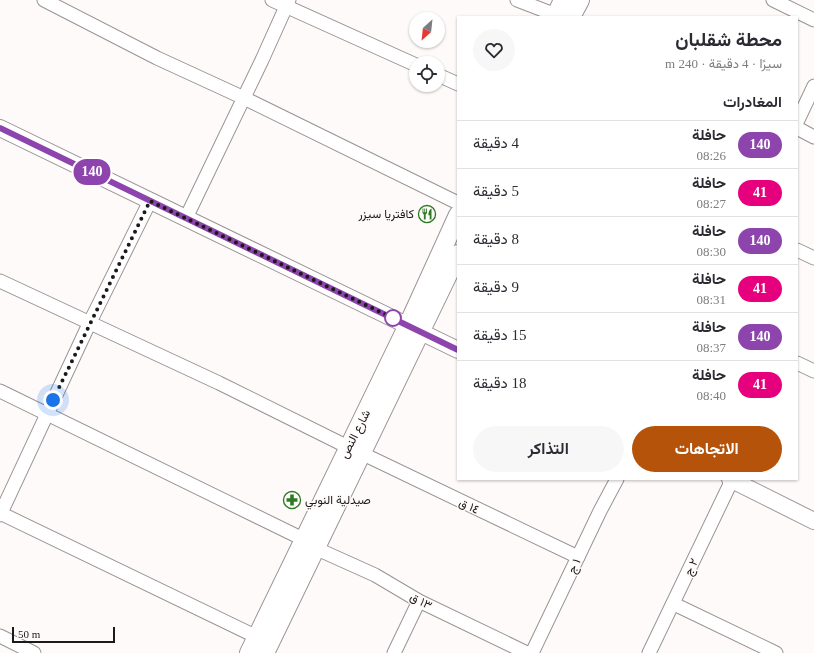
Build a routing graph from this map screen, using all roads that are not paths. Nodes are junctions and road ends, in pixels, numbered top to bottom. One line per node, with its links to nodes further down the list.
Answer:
1 (272, 0): 6 (street)
2 (517, 0): 7 (street)
3 (580, 0): 7 (main road)
4 (773, 0): 8 (street)
5 (52, 2): 13 (street)
6 (287, 4): 9 (street); 13 (street)
7 (561, 12)
8 (814, 20)
9 (409, 62)
10 (445, 78): 11 (street)
11 (457, 84)
12 (814, 86): 14 (street)
13 (244, 98): 19 (street); 20 (street)
14 (798, 120)
15 (0, 128): 18 (street)
16 (798, 129): 17 (street)
17 (814, 137)
18 (150, 201): 20 (street); 26 (street)
19 (457, 203)
20 (186, 218): 27 (street)
21 (457, 218): 27 (main road, شارع النص)
22 (798, 250): 24 (street)
23 (457, 256): 27 (main road, شارع النص)
24 (814, 258)
25 (0, 280): 26 (street, ١٤ ق)
26 (90, 322): 32 (street); 33 (street, ١٤ ق)
27 (415, 328): 28 (street); 33 (main road, شارع النص)
28 (457, 349)
29 (798, 363): 30 (street)
30 (814, 371)
31 (0, 390): 32 (street, ١٣ ق)
32 (47, 413): 36 (street); 38 (street, ١٣ ق)
33 (355, 450): 38 (main road, شارع النص); 39 (street, ١٤ ق)
34 (617, 480): 39 (street, ١ ج)
35 (731, 480): 37 (street); 41 (street, ٢ ج)
36 (0, 514): 43 (street)
37 (814, 521)
38 (309, 544): 40 (street, ١٣ ق); 43 (main road, شارع النص); 46 (main road, شارع النص)
39 (578, 557): 49 (street, ١ ج)
40 (419, 601): 47 (street); 48 (street, ١٣ ق)
41 (674, 604): 50 (street, ٢ ج); 51 (street)
42 (0, 636): 44 (street)
43 (257, 637): 45 (main road, شارع النص)
44 (34, 653)
45 (249, 653)
46 (265, 653)
47 (394, 653)
48 (527, 653)
49 (532, 653)
50 (650, 653)
51 (776, 653)

